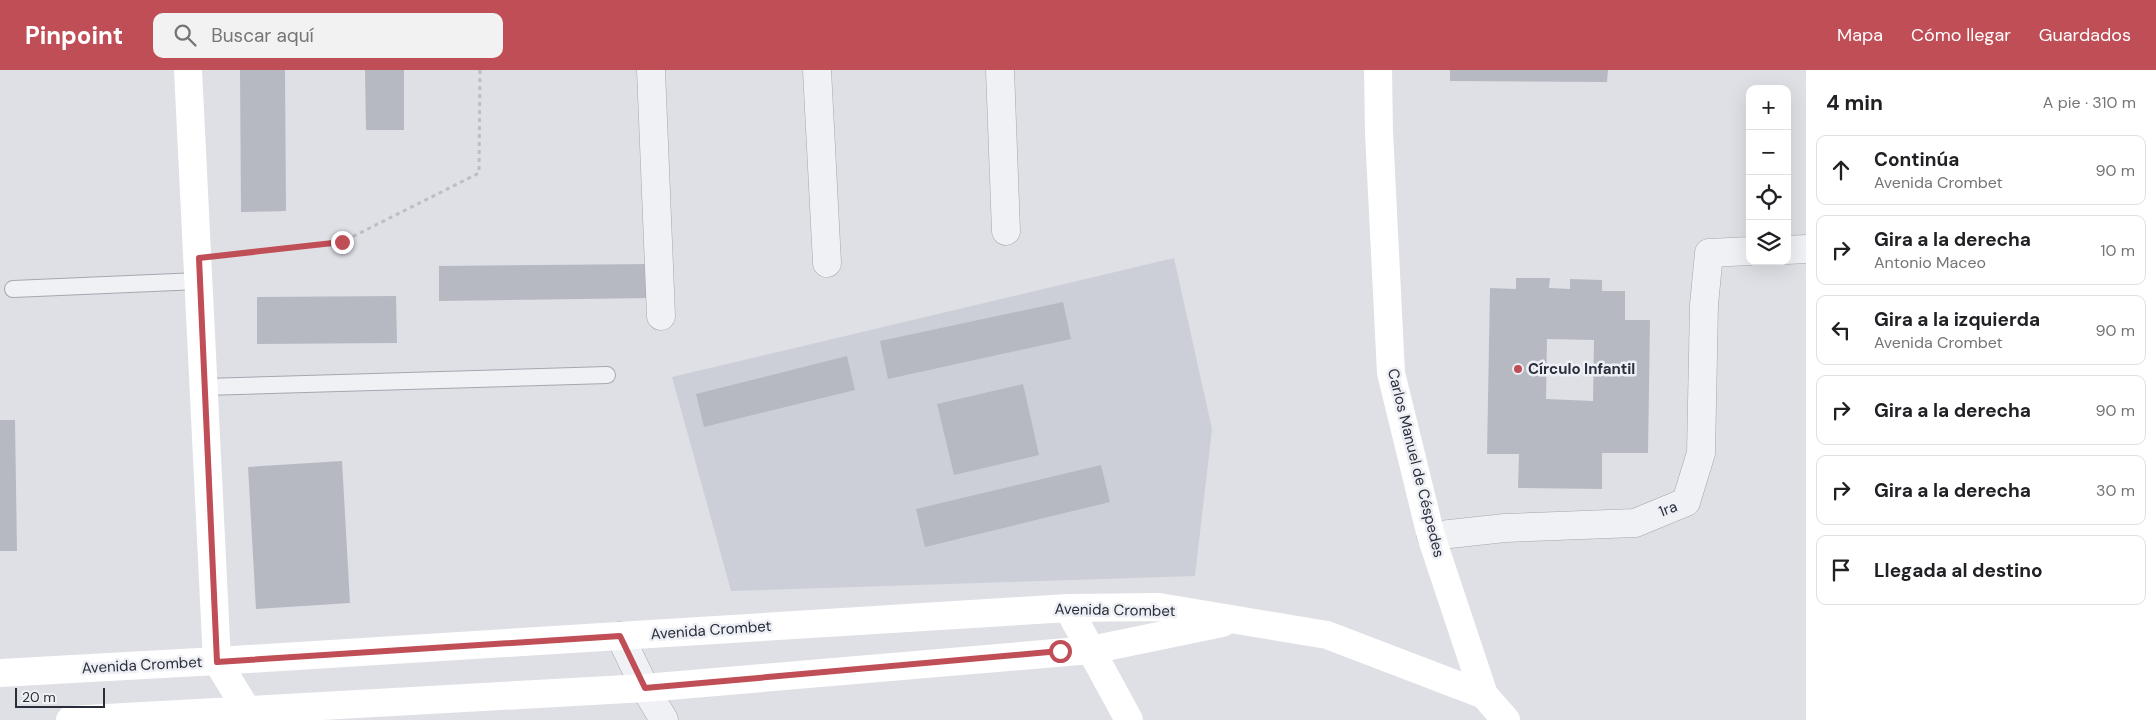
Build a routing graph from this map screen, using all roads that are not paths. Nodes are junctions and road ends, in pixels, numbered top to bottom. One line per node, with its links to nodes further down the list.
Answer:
1 (188, 70): 11 (main road)
2 (651, 70): 13 (street)
3 (817, 70): 10 (street)
4 (1000, 70): 6 (street)
5 (1378, 70): 16 (main road, Carlos Manuel de Céspedes)
6 (1006, 231)
7 (1806, 249): 8 (street)
8 (1791, 250)
9 (1746, 251): 16 (street, 1ra)
10 (827, 263)
11 (199, 270): 12 (lane); 15 (main road)
12 (12, 290)
13 (661, 316)
14 (607, 374): 15 (lane)
15 (204, 387): 21 (main road)
16 (1431, 536): 24 (main road, Carlos Manuel de Céspedes)
17 (1068, 608): 18 (main road, Avenida Crombet); 19 (main road, Avenida Crombet); 20 (main road)
18 (1241, 619): 20 (main road, Avenida Crombet); 24 (main road, Avenida Crombet)
19 (620, 636): 21 (main road, Avenida Crombet); 23 (street)
20 (1091, 650): 23 (main road, Avenida Crombet); 28 (main road)
21 (217, 662): 22 (main road, Avenida Crombet); 25 (main road)
22 (0, 673)
23 (645, 688): 25 (main road, Avenida Crombet); 27 (street)
24 (1484, 695): 29 (main road, Carlos Manuel de Céspedes)
25 (250, 714): 26 (main road, Avenida Crombet)
26 (70, 720)
27 (664, 720)
28 (1129, 720)
29 (1506, 720)

